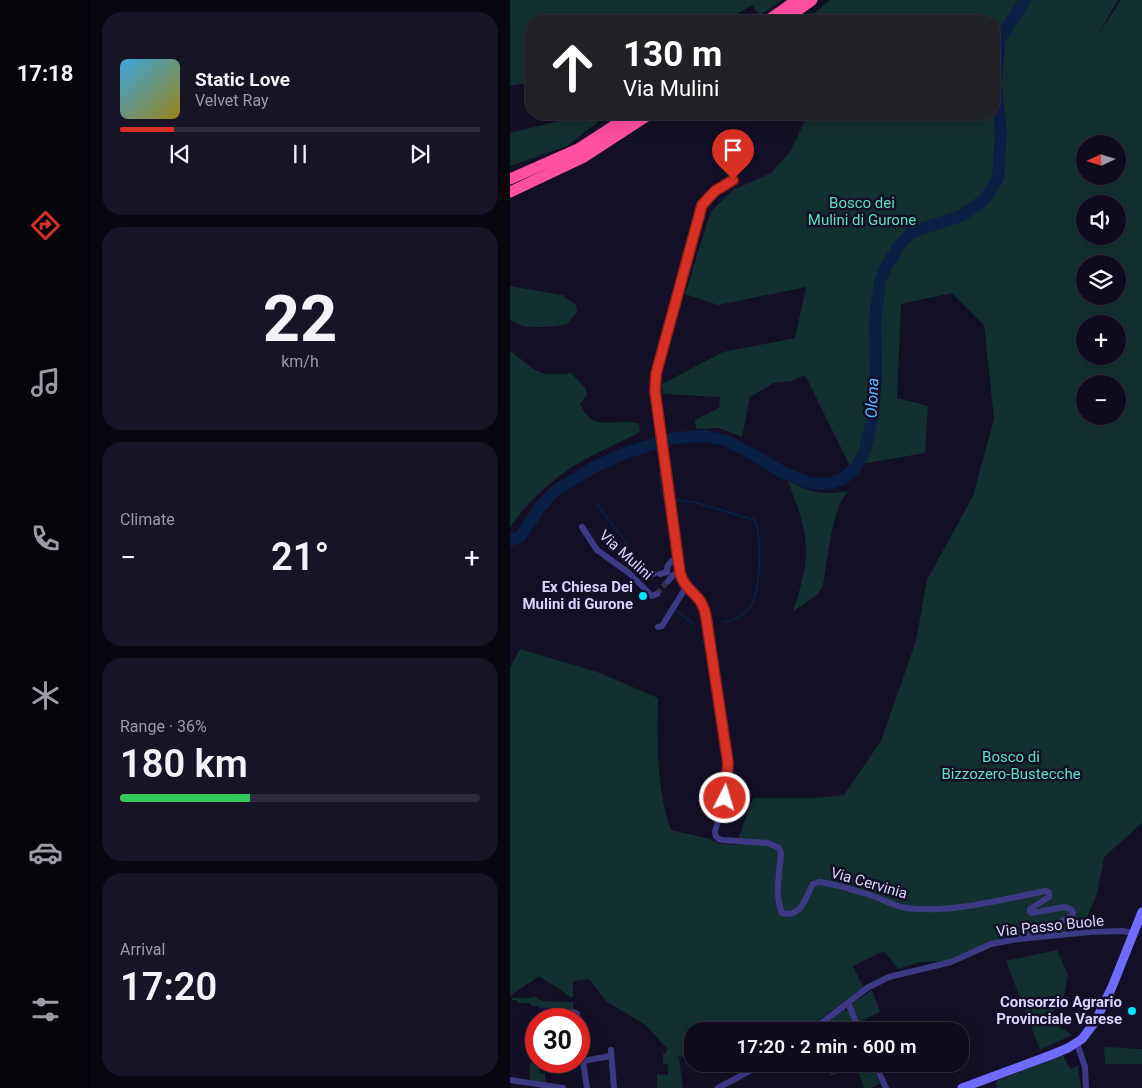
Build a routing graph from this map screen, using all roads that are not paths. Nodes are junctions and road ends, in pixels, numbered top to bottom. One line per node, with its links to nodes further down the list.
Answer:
1 (797, 0): 3 (highway)
2 (812, 0): 4 (highway)
3 (776, 15)
4 (791, 15)
5 (623, 120): 7 (highway)
6 (641, 120): 9 (highway)
7 (510, 179)
8 (733, 180): 11 (street)
9 (510, 192)
10 (582, 527): 16 (street, Via Mulini)
11 (678, 559): 13 (street); 13 (street, Via Mulini)
12 (645, 570): 13 (street)
13 (673, 573): 14 (street, Via Mulini); 15 (street)
14 (668, 581)
15 (686, 587): 17 (street); 20 (street, Via Cervinia)
16 (657, 594)
17 (658, 627)
18 (1142, 912): 19 (main road)
19 (1134, 933): 20 (street, Via Passo Buole); 24 (main road)
20 (1018, 939): 21 (street, Via Passo Buole)
21 (848, 1003): 22 (street, Via Passo Buole); 23 (street)
22 (823, 1022)
23 (856, 1022)
24 (1077, 1043): 35 (main road); 36 (street)
25 (590, 1059): 32 (street)
26 (748, 1072): 33 (street)
27 (879, 1072): 34 (street)
28 (585, 1073): 31 (street)
29 (510, 1080): 30 (street)
30 (563, 1088)
31 (587, 1088)
32 (614, 1088)
33 (718, 1088)
34 (886, 1088)
35 (962, 1088)
36 (1086, 1088)

